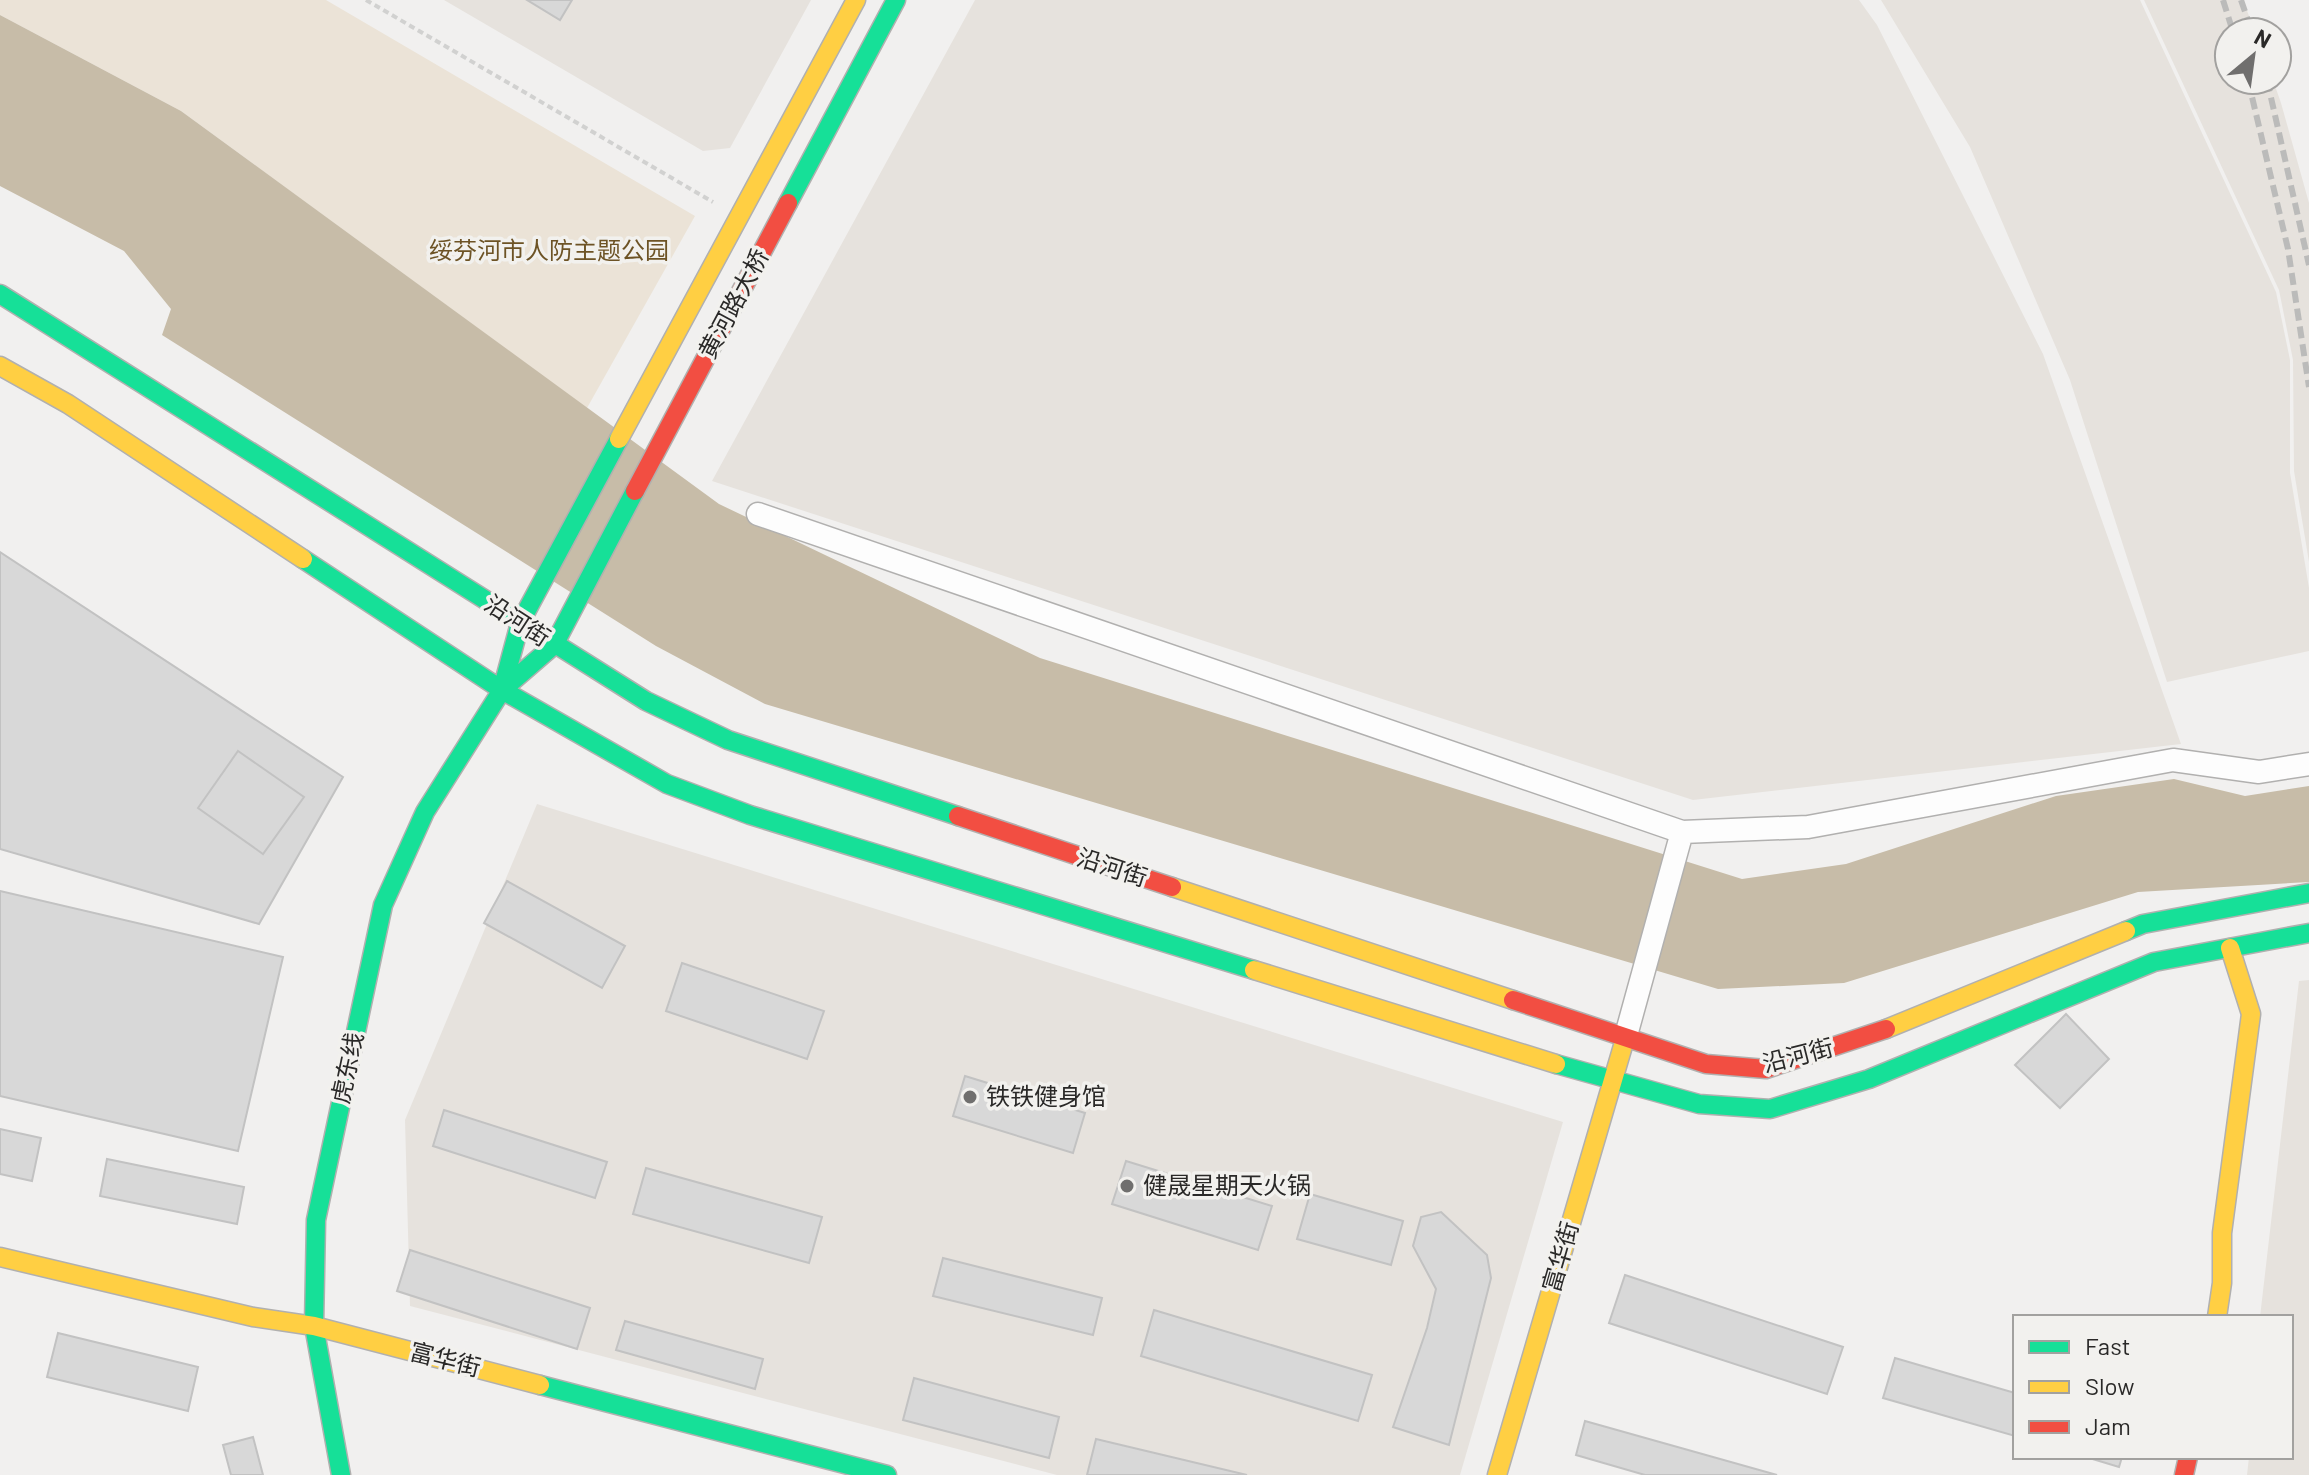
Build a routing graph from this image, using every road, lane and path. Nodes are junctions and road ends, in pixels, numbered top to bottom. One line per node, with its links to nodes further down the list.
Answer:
1 (366, 0): 4 (path)
2 (856, 0): 4 (main road, 黄河路大桥)
3 (896, 0): 9 (main road, 黄河路大桥)
4 (739, 217): 8 (main road, 黄河路大桥)
5 (0, 294): 8 (main road, 沿河街)
6 (0, 366): 10 (main road, 沿河街)
7 (758, 514): 12 (street)
8 (520, 623): 9 (main road, 沿河街); 10 (main road, 黄河路大桥)
9 (554, 645): 10 (main road); 16 (main road, 沿河街)
10 (502, 690): 17 (main road, 沿河街); 20 (main road, 虎东线)
11 (2309, 764): 12 (street)
12 (1682, 832): 16 (street)
13 (2309, 893): 16 (main road, 沿河街)
14 (2309, 933): 15 (main road, 沿河街)
15 (2230, 948): 17 (main road, 沿河街); 19 (main road)
16 (1625, 1039): 17 (main road, 富华街)
17 (1613, 1081): 23 (main road, 富华街)
18 (0, 1257): 20 (main road, 富华街)
19 (2217, 1315)
20 (314, 1326): 21 (main road, 虎东线); 22 (main road, 富华街)
21 (341, 1475)
22 (887, 1475)
23 (1497, 1475)

